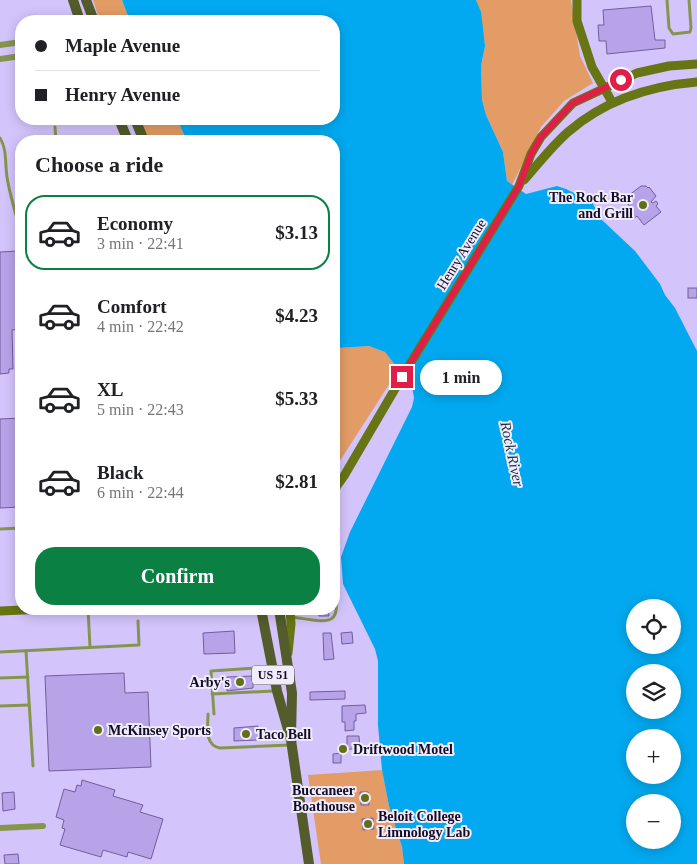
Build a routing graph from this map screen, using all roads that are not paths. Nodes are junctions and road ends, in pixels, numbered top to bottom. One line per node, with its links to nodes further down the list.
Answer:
1 (73, 0): 6 (main road)
2 (86, 0): 7 (main road)
3 (577, 0): 14 (street)
4 (667, 0): 5 (lane)
5 (689, 0)
6 (78, 15)
7 (92, 15)
8 (15, 43): 9 (street)
9 (0, 45)
10 (15, 57): 11 (street)
11 (0, 59)
12 (697, 64): 14 (street)
13 (697, 82): 15 (street)
14 (605, 87): 15 (street); 19 (street)
15 (612, 102): 19 (street)
16 (55, 127): 17 (lane)
17 (56, 135)
18 (0, 138): 20 (lane)
19 (519, 186): 21 (street, Henry Avenue)
20 (15, 205)
21 (340, 481)
22 (15, 528): 23 (lane)
23 (0, 529)
24 (15, 610): 25 (street)
25 (0, 611)
26 (88, 615): 33 (lane)
27 (262, 615): 37 (main road, US 51)
28 (280, 615): 36 (main road, US 51)
29 (290, 615): 36 (street)
30 (297, 615): 31 (lane)
31 (336, 615)
32 (138, 621): 33 (lane)
33 (90, 648): 34 (lane)
34 (26, 651): 35 (lane); 38 (lane)
35 (0, 652)
36 (288, 656): 46 (main road, US 51)
37 (272, 667): 40 (main road, US 51); 41 (lane)
38 (28, 677): 39 (lane); 42 (lane)
39 (0, 678)
40 (277, 691): 41 (lane); 46 (main road, US 51)
41 (212, 694): 45 (lane)
42 (30, 705): 43 (lane); 47 (lane)
43 (0, 706)
44 (208, 714): 46 (lane)
45 (214, 714)
46 (291, 742): 50 (main road, US 51)
47 (33, 766)
48 (43, 826): 49 (street)
49 (0, 828)
50 (309, 864)

